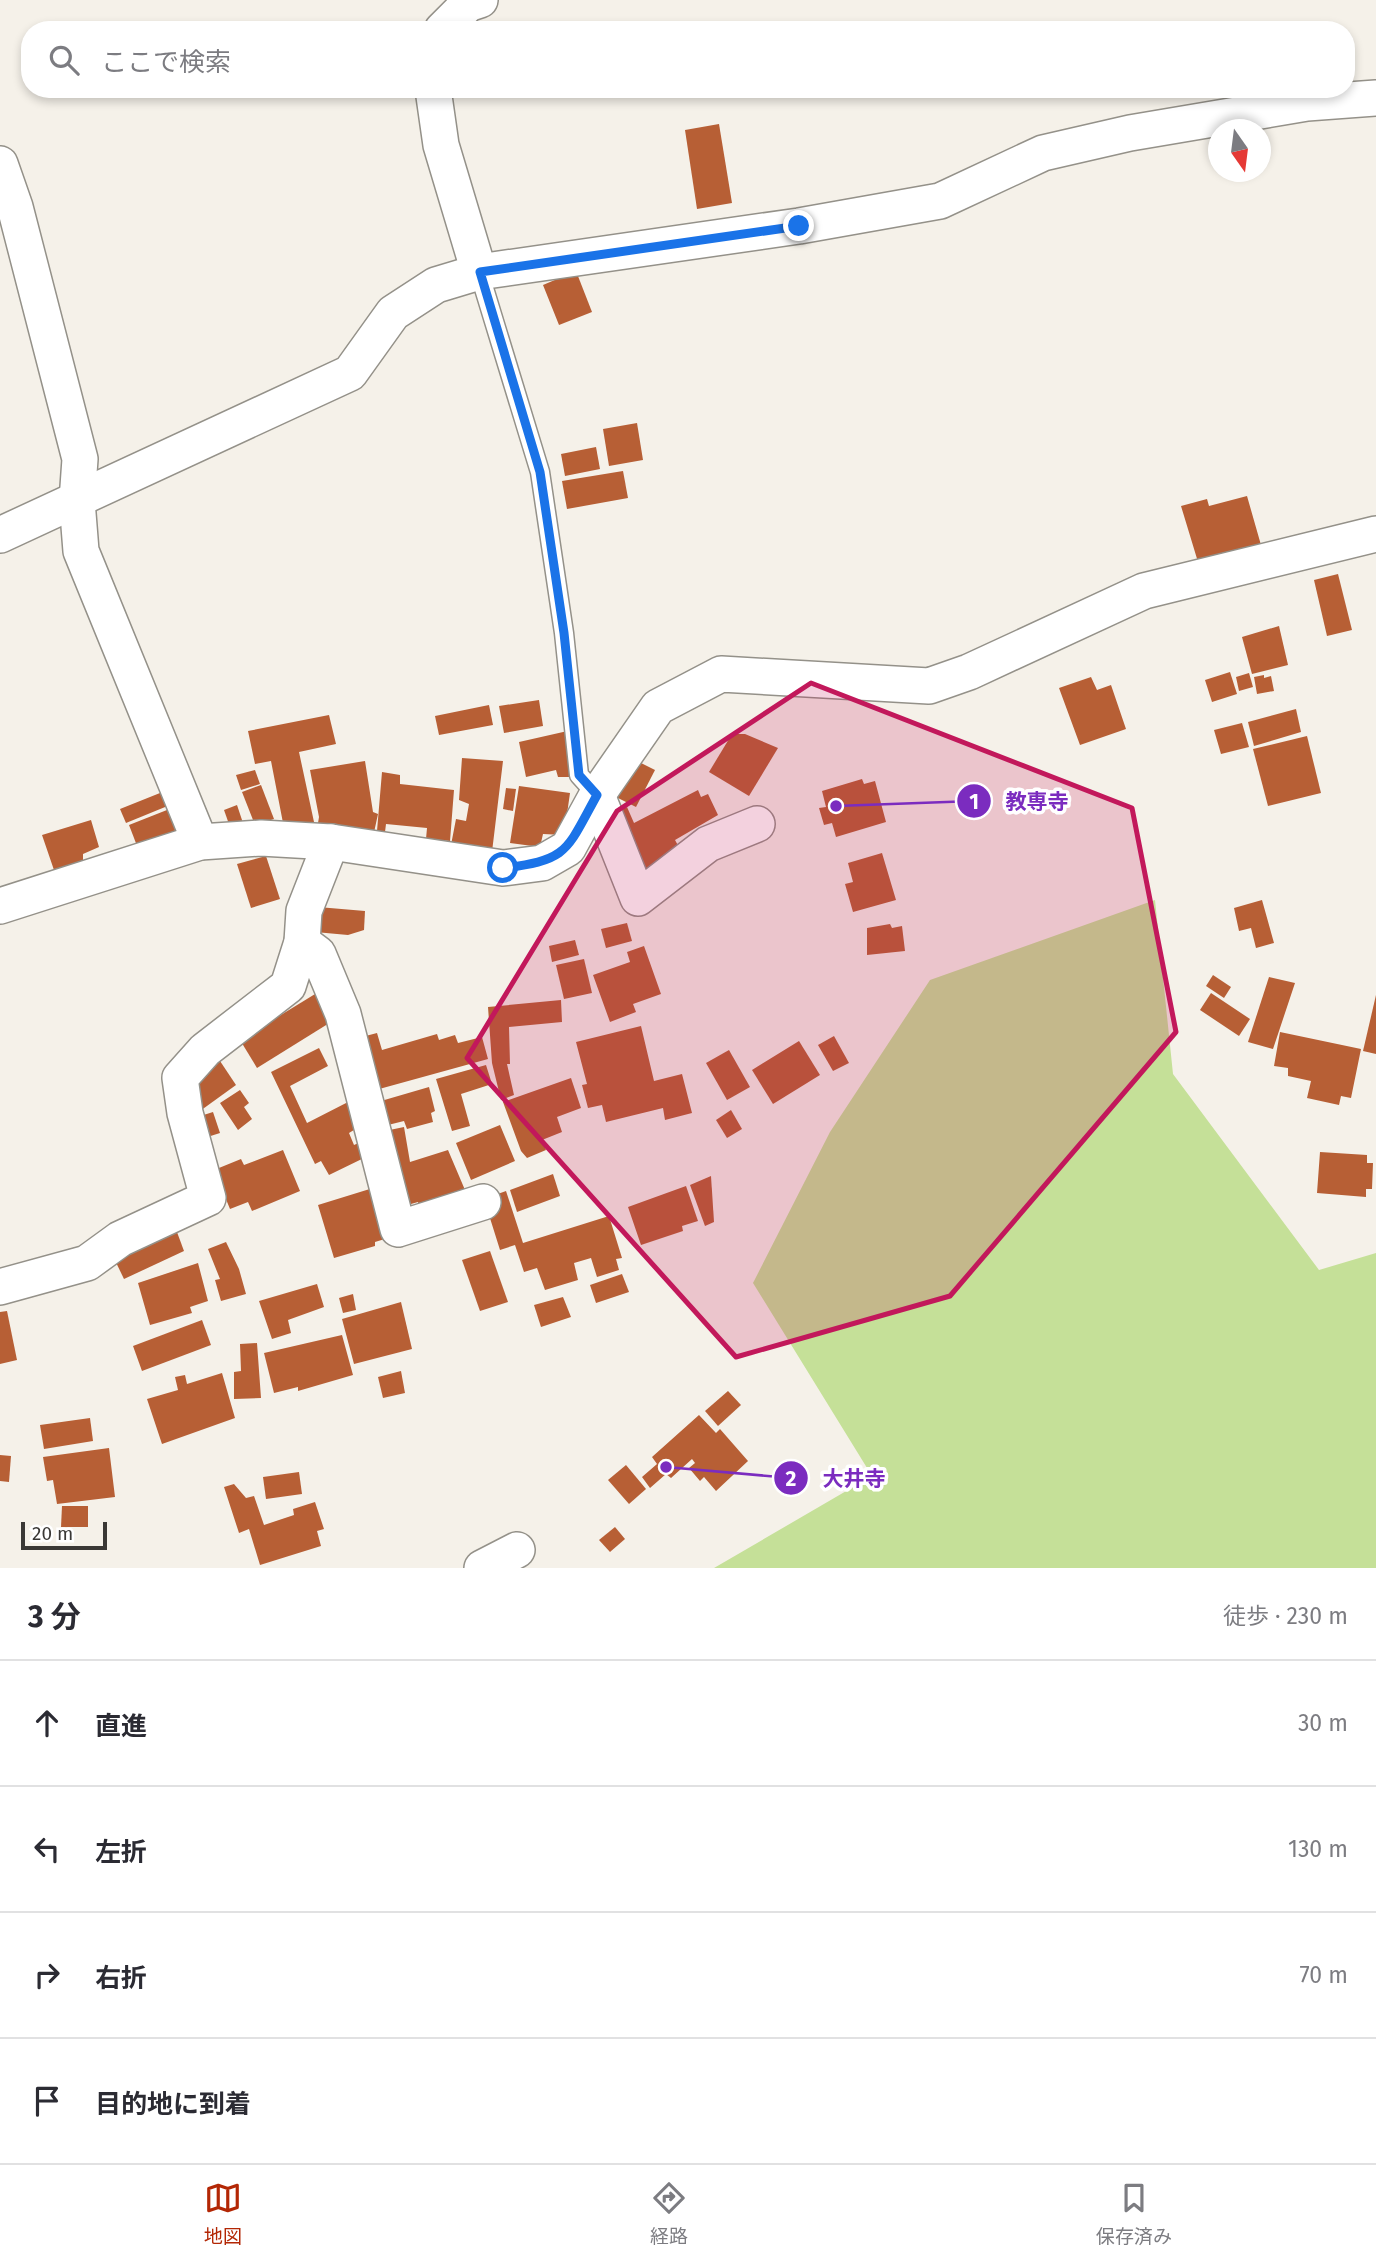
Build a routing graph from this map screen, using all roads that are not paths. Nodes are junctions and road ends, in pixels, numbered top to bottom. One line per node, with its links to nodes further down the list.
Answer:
1 (480, 0): 2 (street)
2 (451, 21)
3 (434, 98): 6 (street)
4 (1376, 98): 6 (street)
5 (0, 164): 7 (street)
6 (480, 272): 7 (street); 10 (lane)
7 (77, 501): 9 (street); 12 (street)
8 (1376, 534): 10 (street)
9 (0, 535)
10 (597, 795): 11 (street); 13 (street)
11 (757, 824)
12 (200, 842): 13 (street); 14 (street)
13 (331, 842): 15 (street)
14 (0, 906)
15 (302, 942): 16 (street); 17 (street)
16 (483, 1202)
17 (0, 1287)
18 (517, 1550): 19 (street)
19 (482, 1568)

